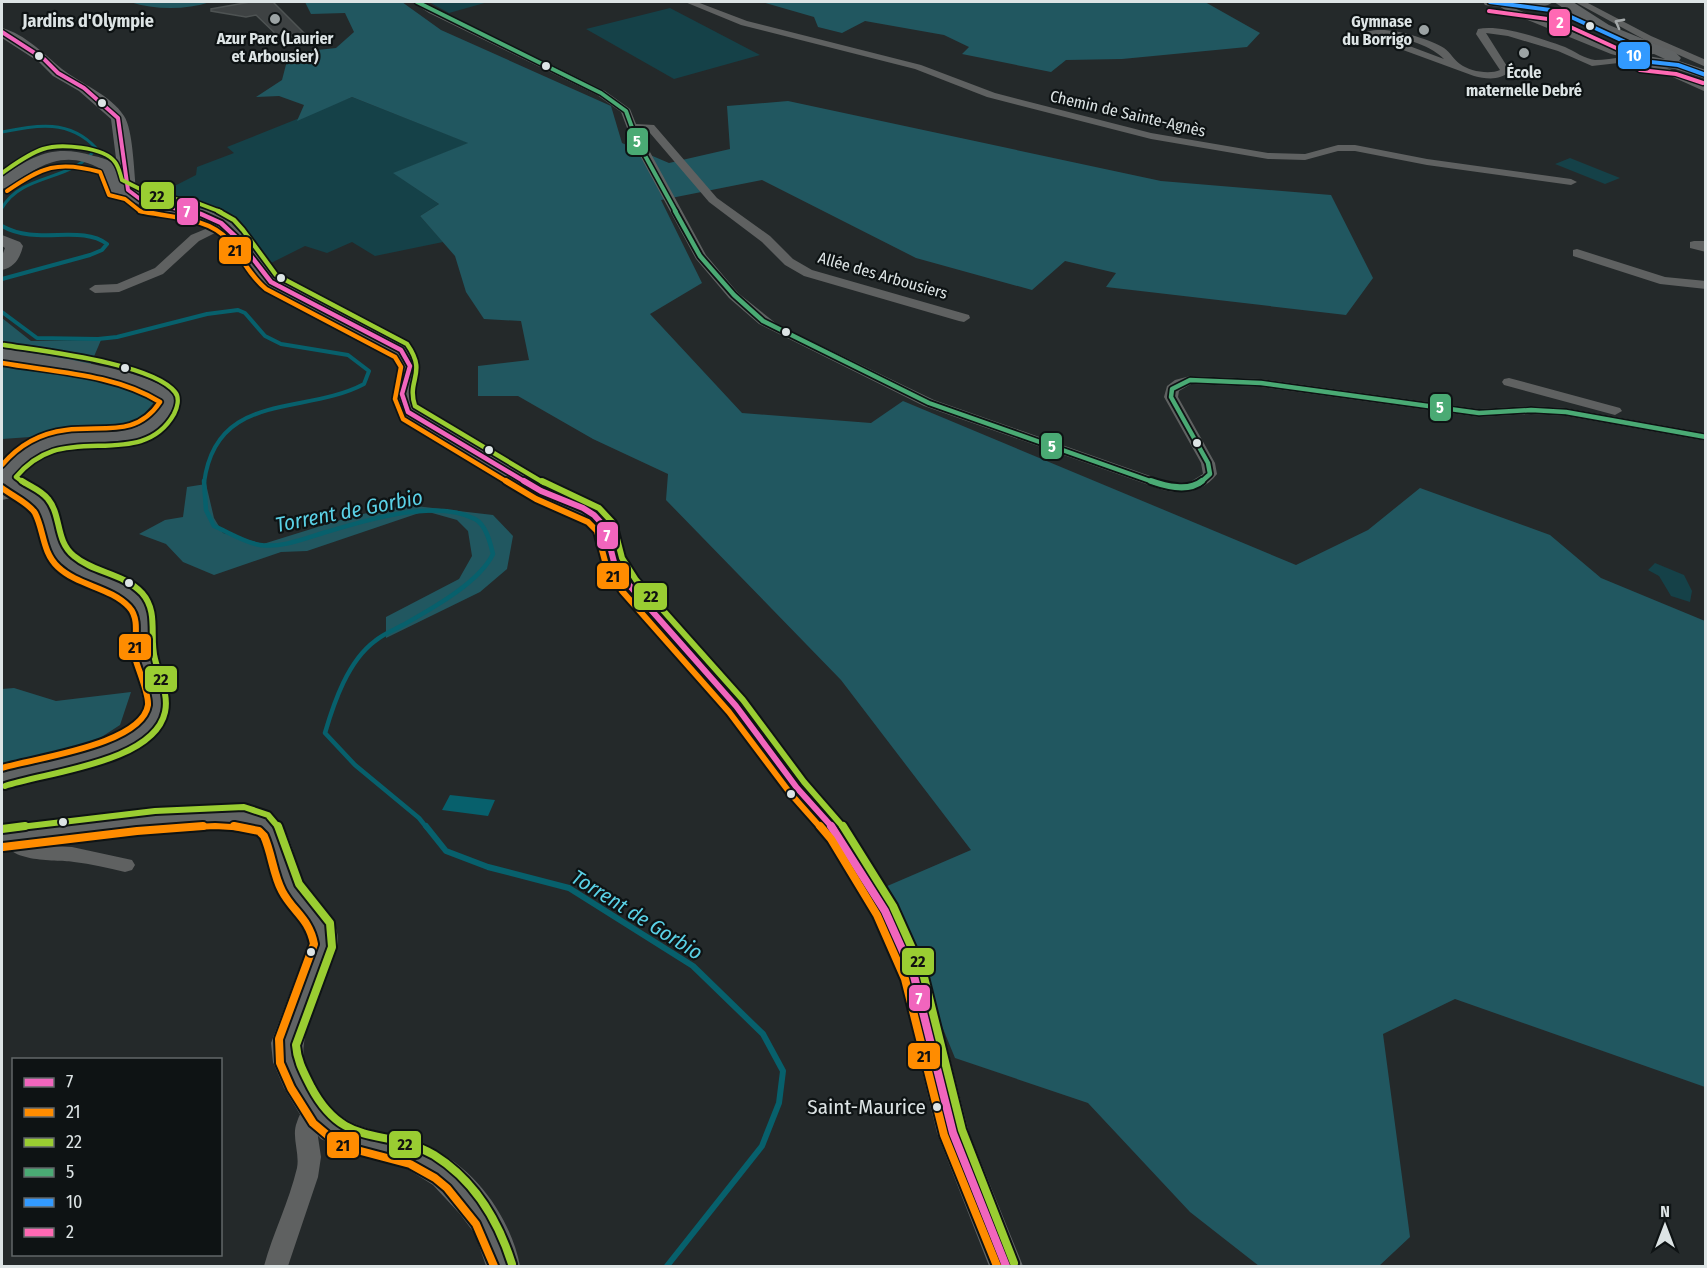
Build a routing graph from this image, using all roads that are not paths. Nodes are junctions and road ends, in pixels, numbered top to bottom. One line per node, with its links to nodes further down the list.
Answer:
1 (417, 2): 12 (street)
2 (690, 2): 13 (street, Chemin de Sainte-Agnès)
3 (1496, 3): 4 (street); 6 (street)
4 (1562, 5): 6 (street); 7 (street, one-way to 4)
5 (2, 32): 15 (street)
6 (1642, 56): 7 (street); 9 (street); 11 (street)
7 (1675, 58): 8 (street); 10 (street)
8 (1706, 64)
9 (1453, 65): 9 (street)
10 (1706, 75)
11 (1706, 88)
12 (633, 126): 22 (street, Allée des Arbousiers); 25 (street)
13 (1571, 182)
14 (2, 184): 15 (street)
15 (128, 190): 16 (street)
16 (225, 224): 21 (street); 34 (street)
17 (2, 240): 19 (street)
18 (1577, 253): 20 (street)
19 (2, 265)
20 (1706, 285)
21 (95, 289)
22 (964, 318)
23 (2, 354): 27 (street)
24 (1509, 382): 25 (street)
25 (1663, 428): 26 (street)
26 (1706, 437)
27 (10, 494): 28 (street)
28 (2, 778)
29 (6, 838): 30 (street); 31 (street)
30 (125, 865)
31 (315, 1112): 32 (street); 33 (street)
32 (276, 1266)
33 (503, 1266)
34 (1006, 1266)

